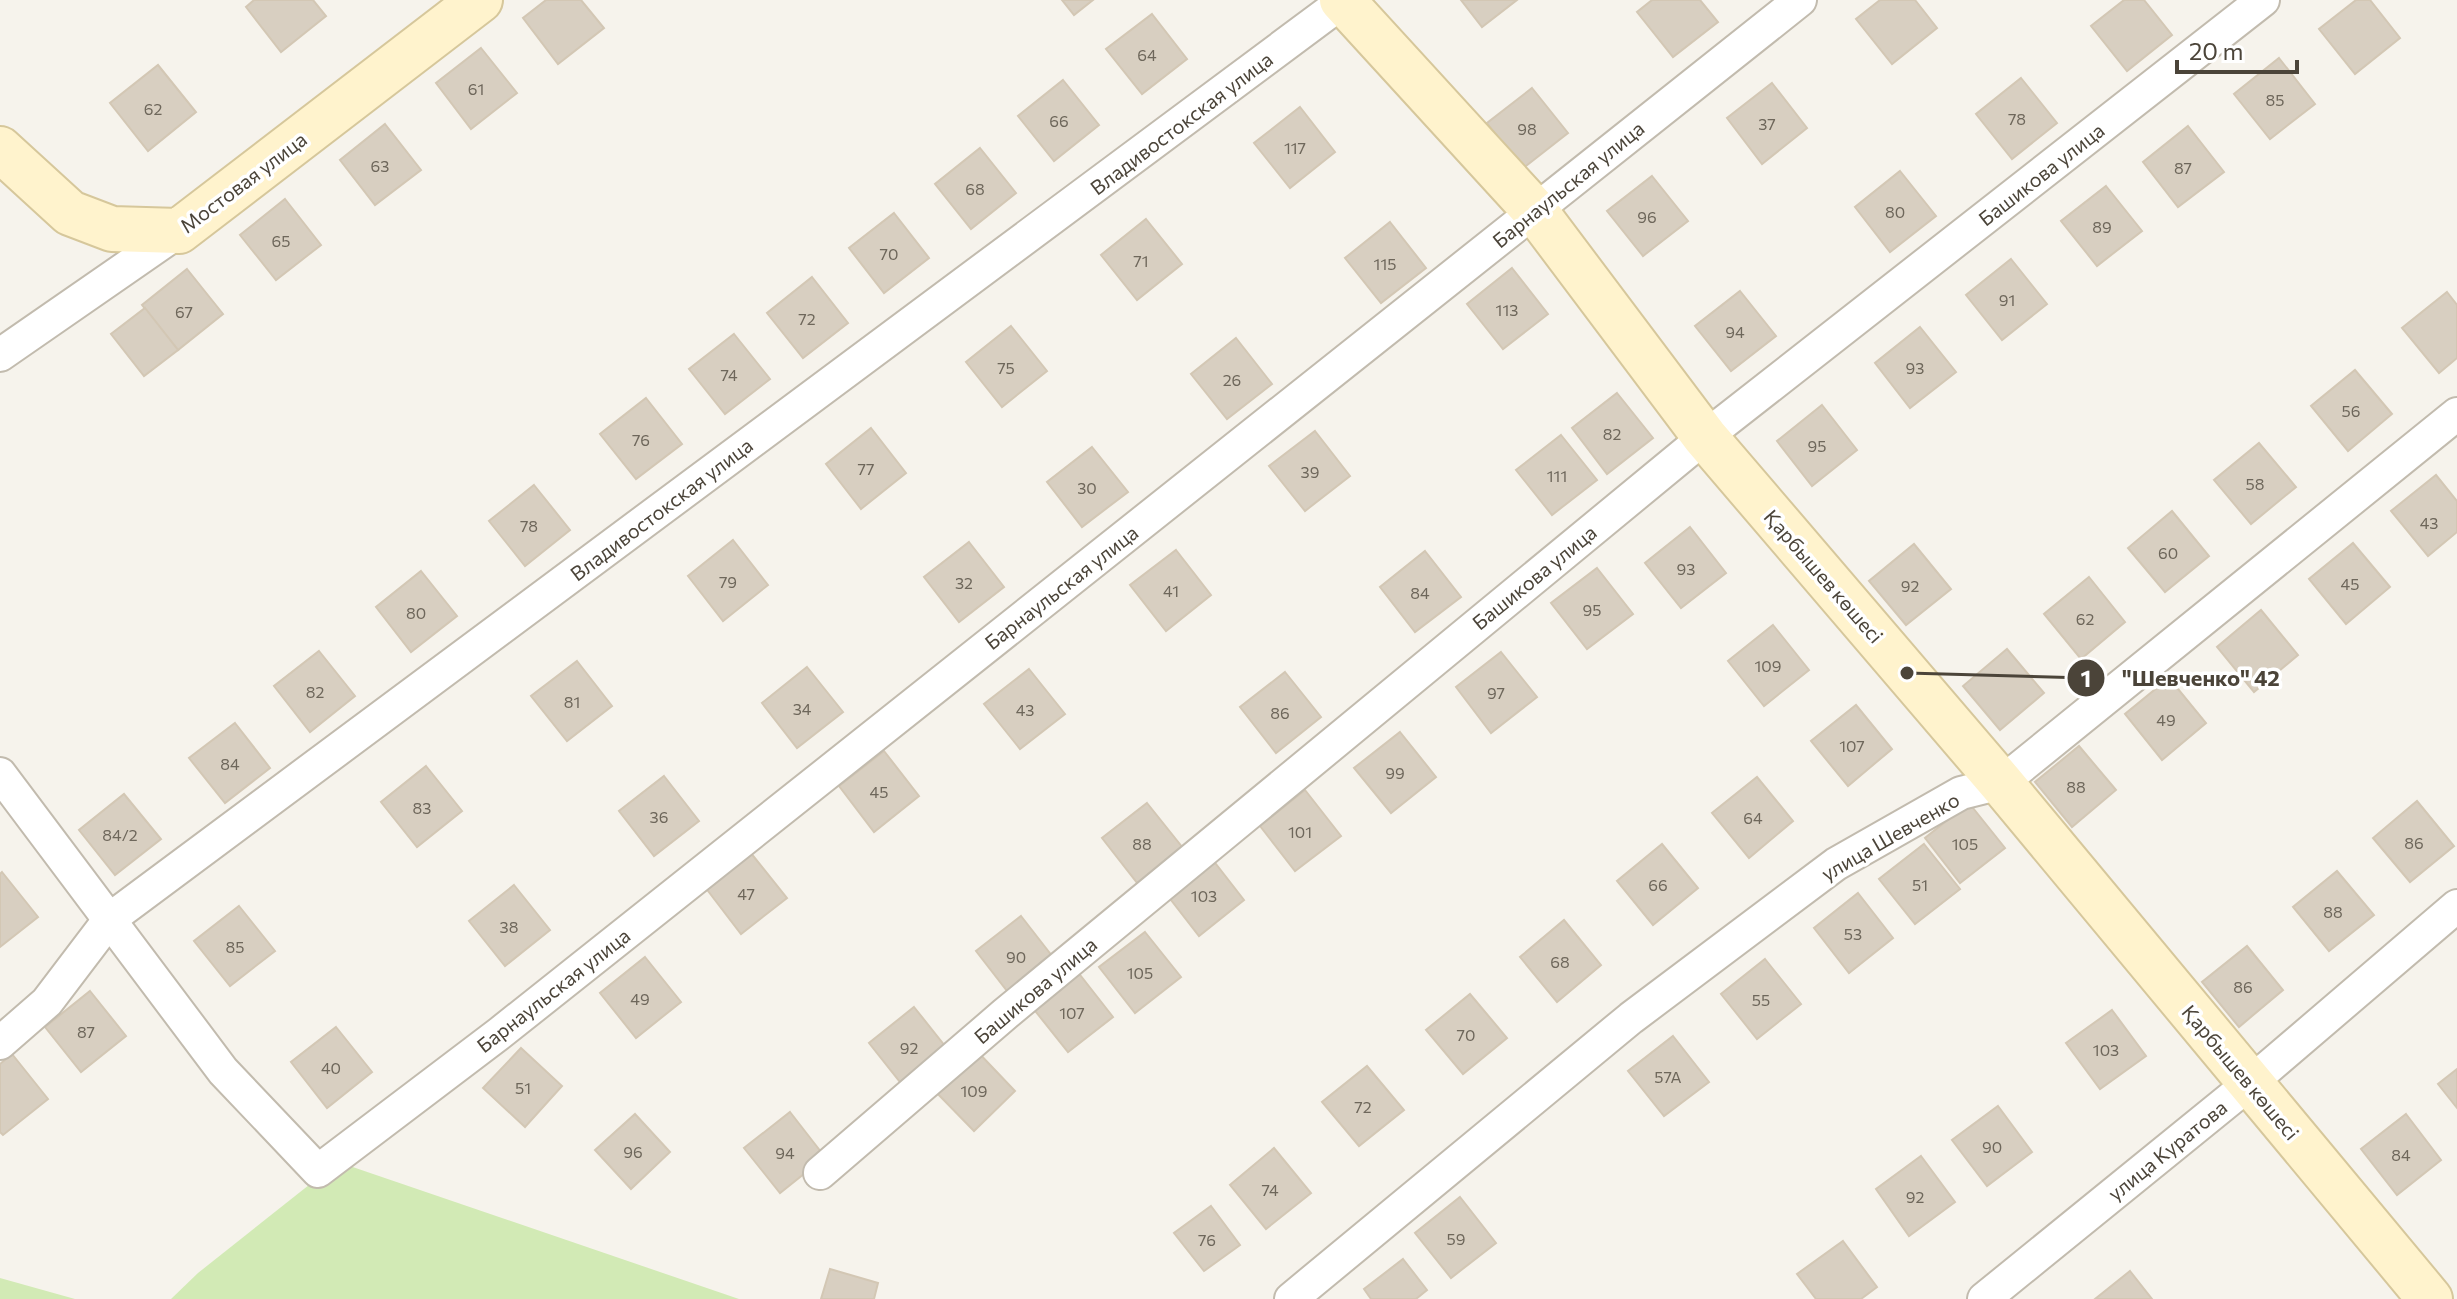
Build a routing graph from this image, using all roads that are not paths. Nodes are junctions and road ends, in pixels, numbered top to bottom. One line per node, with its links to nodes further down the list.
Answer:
1 (480, 0): 7 (main road, Мостовая улица)
2 (1344, 0): 6 (main road, Қарбышев көшесі); 14 (street, Владивостокская улица)
3 (1800, 0): 6 (street, Барнаульская улица)
4 (2263, 0): 10 (street, Башикова улица)
5 (0, 149): 7 (main road)
6 (1535, 211): 10 (main road, Қарбышев көшесі); 14 (street, Барнаульская улица)
7 (179, 231): 8 (street, Мостовая улица)
8 (0, 355)
9 (2457, 414): 12 (street, улица Шевченко)
10 (1705, 437): 12 (main road, Қарбышев көшесі); 17 (street, Башикова улица)
11 (0, 774): 14 (street)
12 (2001, 783): 16 (main road, Қарбышев көшесі); 18 (street, улица Шевченко)
13 (2457, 906): 16 (street, улица Куратова)
14 (110, 919): 15 (street, Владивостокская улица)
15 (0, 1043)
16 (2250, 1083): 19 (street, улица Куратова); 20 (main road, Қарбышев көшесі)
17 (820, 1173)
18 (1291, 1299)
19 (1984, 1299)
20 (2430, 1299)

